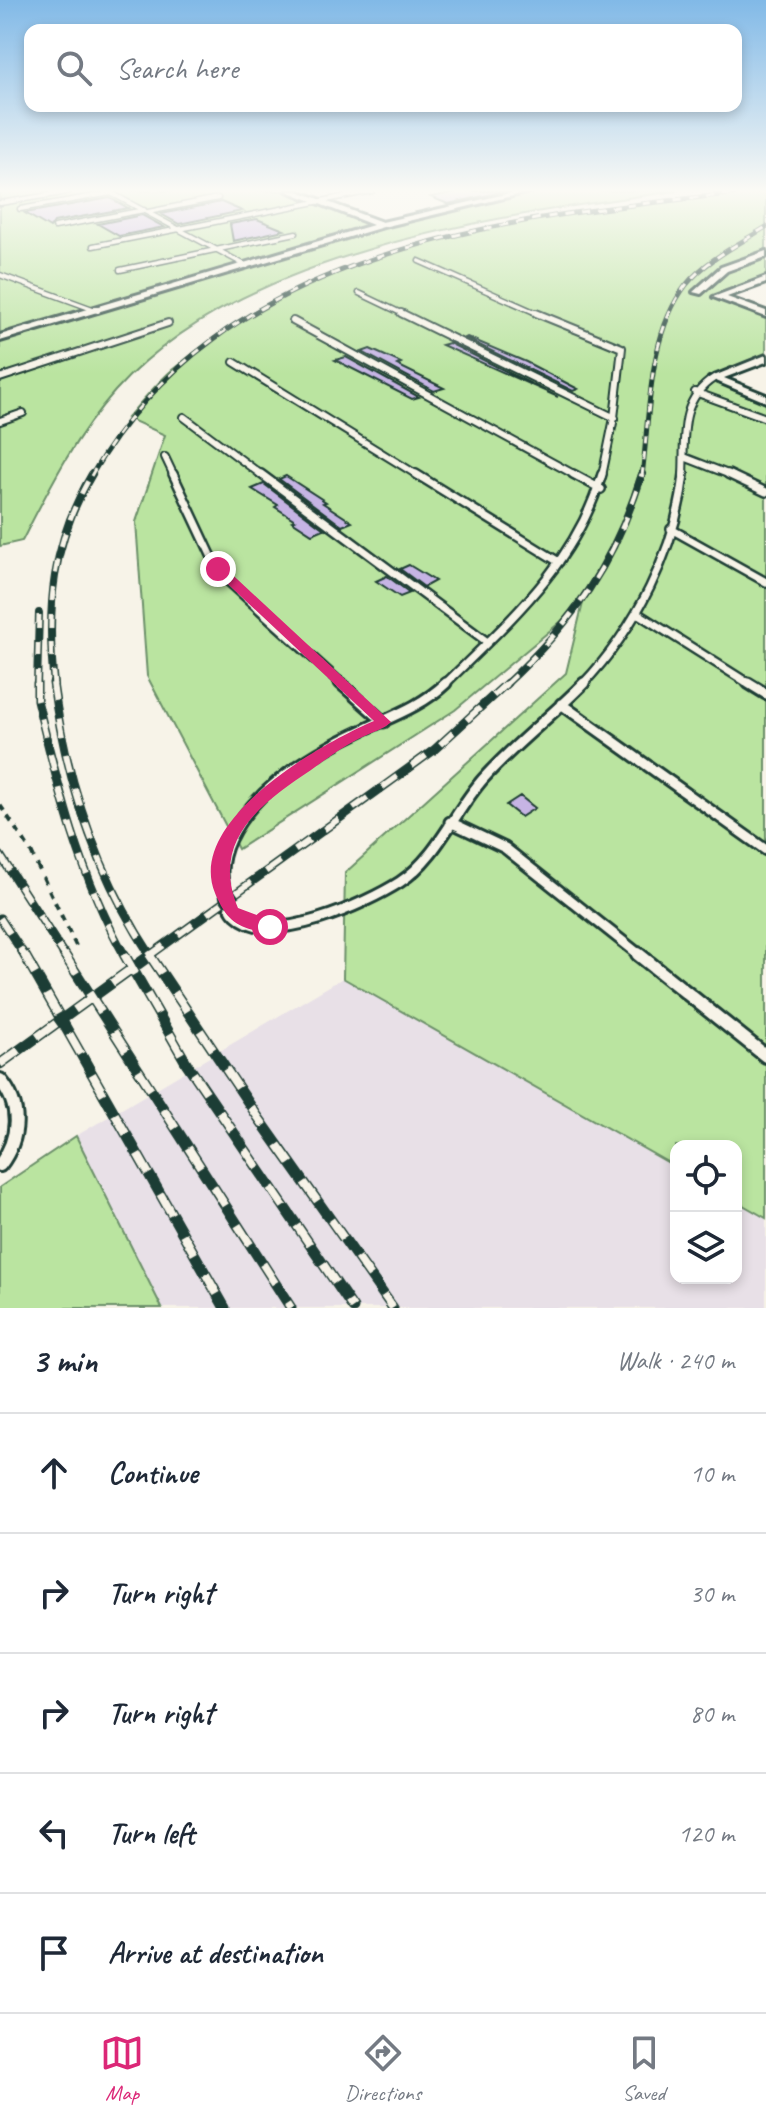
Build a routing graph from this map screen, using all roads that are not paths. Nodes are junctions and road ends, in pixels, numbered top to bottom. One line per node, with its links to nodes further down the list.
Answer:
1 (207, 252): 7 (lane)
2 (221, 252): 6 (lane)
3 (293, 252): 6 (street)
4 (766, 254): 10 (street)
5 (419, 261): 25 (lane)
6 (247, 266): 12 (street)
7 (120, 270)
8 (0, 275): 12 (lane)
9 (766, 280): 13 (street)
10 (698, 292)
11 (359, 293): 25 (lane)
12 (98, 311): 16 (street)
13 (766, 314)
14 (293, 321): 30 (lane)
15 (168, 323): 19 (lane)
16 (0, 338)
17 (766, 358): 20 (street)
18 (234, 362): 33 (lane)
19 (0, 378)
20 (714, 378): 21 (lane); 22 (street)
21 (695, 392): 26 (lane); 29 (lane)
22 (766, 399)
23 (23, 413): 27 (lane)
24 (184, 417): 36 (lane)
25 (615, 418): 30 (lane)
26 (766, 418)
27 (0, 421)
28 (165, 457): 39 (lane)
29 (684, 457): 31 (lane); 32 (lane)
30 (601, 489): 33 (lane)
31 (766, 492)
32 (671, 529): 34 (lane); 35 (lane)
33 (559, 562): 36 (lane)
34 (766, 582)
35 (637, 613): 37 (lane); 38 (lane)
36 (486, 641): 39 (lane)
37 (766, 694)
38 (561, 704): 40 (lane); 41 (lane)
39 (384, 722): 40 (lane)
40 (450, 822): 42 (lane)
41 (766, 850)
42 (766, 1056)
43 (0, 1080): 44 (lane)
44 (0, 1165)

